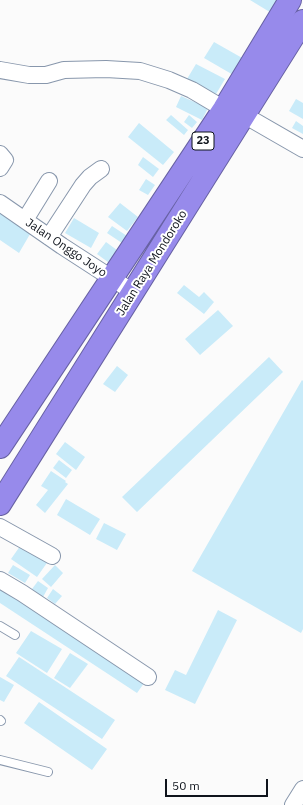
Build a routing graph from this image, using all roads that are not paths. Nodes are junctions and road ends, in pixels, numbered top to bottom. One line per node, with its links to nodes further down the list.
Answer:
1 (290, 0): 4 (highway, Jalan Raya Mondoroko / 23)
2 (303, 21): 4 (highway, Jalan Raya Mondoroko / 23)
3 (0, 70): 4 (street)
4 (234, 112): 5 (street); 13 (highway, Jalan Raya Mondoroko / 23); 14 (highway, Jalan Raya Mondoroko / 23)
5 (303, 149)
6 (0, 154): 7 (street)
7 (0, 168)
8 (101, 169): 12 (street)
9 (49, 181): 11 (street)
10 (0, 203): 11 (street, Jalan Onggo Joyo)
11 (25, 220): 12 (street, Jalan Onggo Joyo)
12 (49, 237): 13 (street, Jalan Onggo Joyo)
13 (112, 279): 14 (street, Jalan Onggo Joyo); 15 (highway, Jalan Raya Mondoroko / 23)
14 (133, 292): 16 (highway, Jalan Raya Mondoroko / 23)
15 (1, 443)
16 (0, 504)
17 (0, 526): 18 (street)
18 (52, 556)
19 (0, 580): 22 (street)
20 (0, 626): 21 (lane)
21 (15, 635)
22 (148, 676)
23 (0, 760): 24 (lane)
24 (48, 772)
25 (303, 789): 26 (street)
26 (293, 805)

